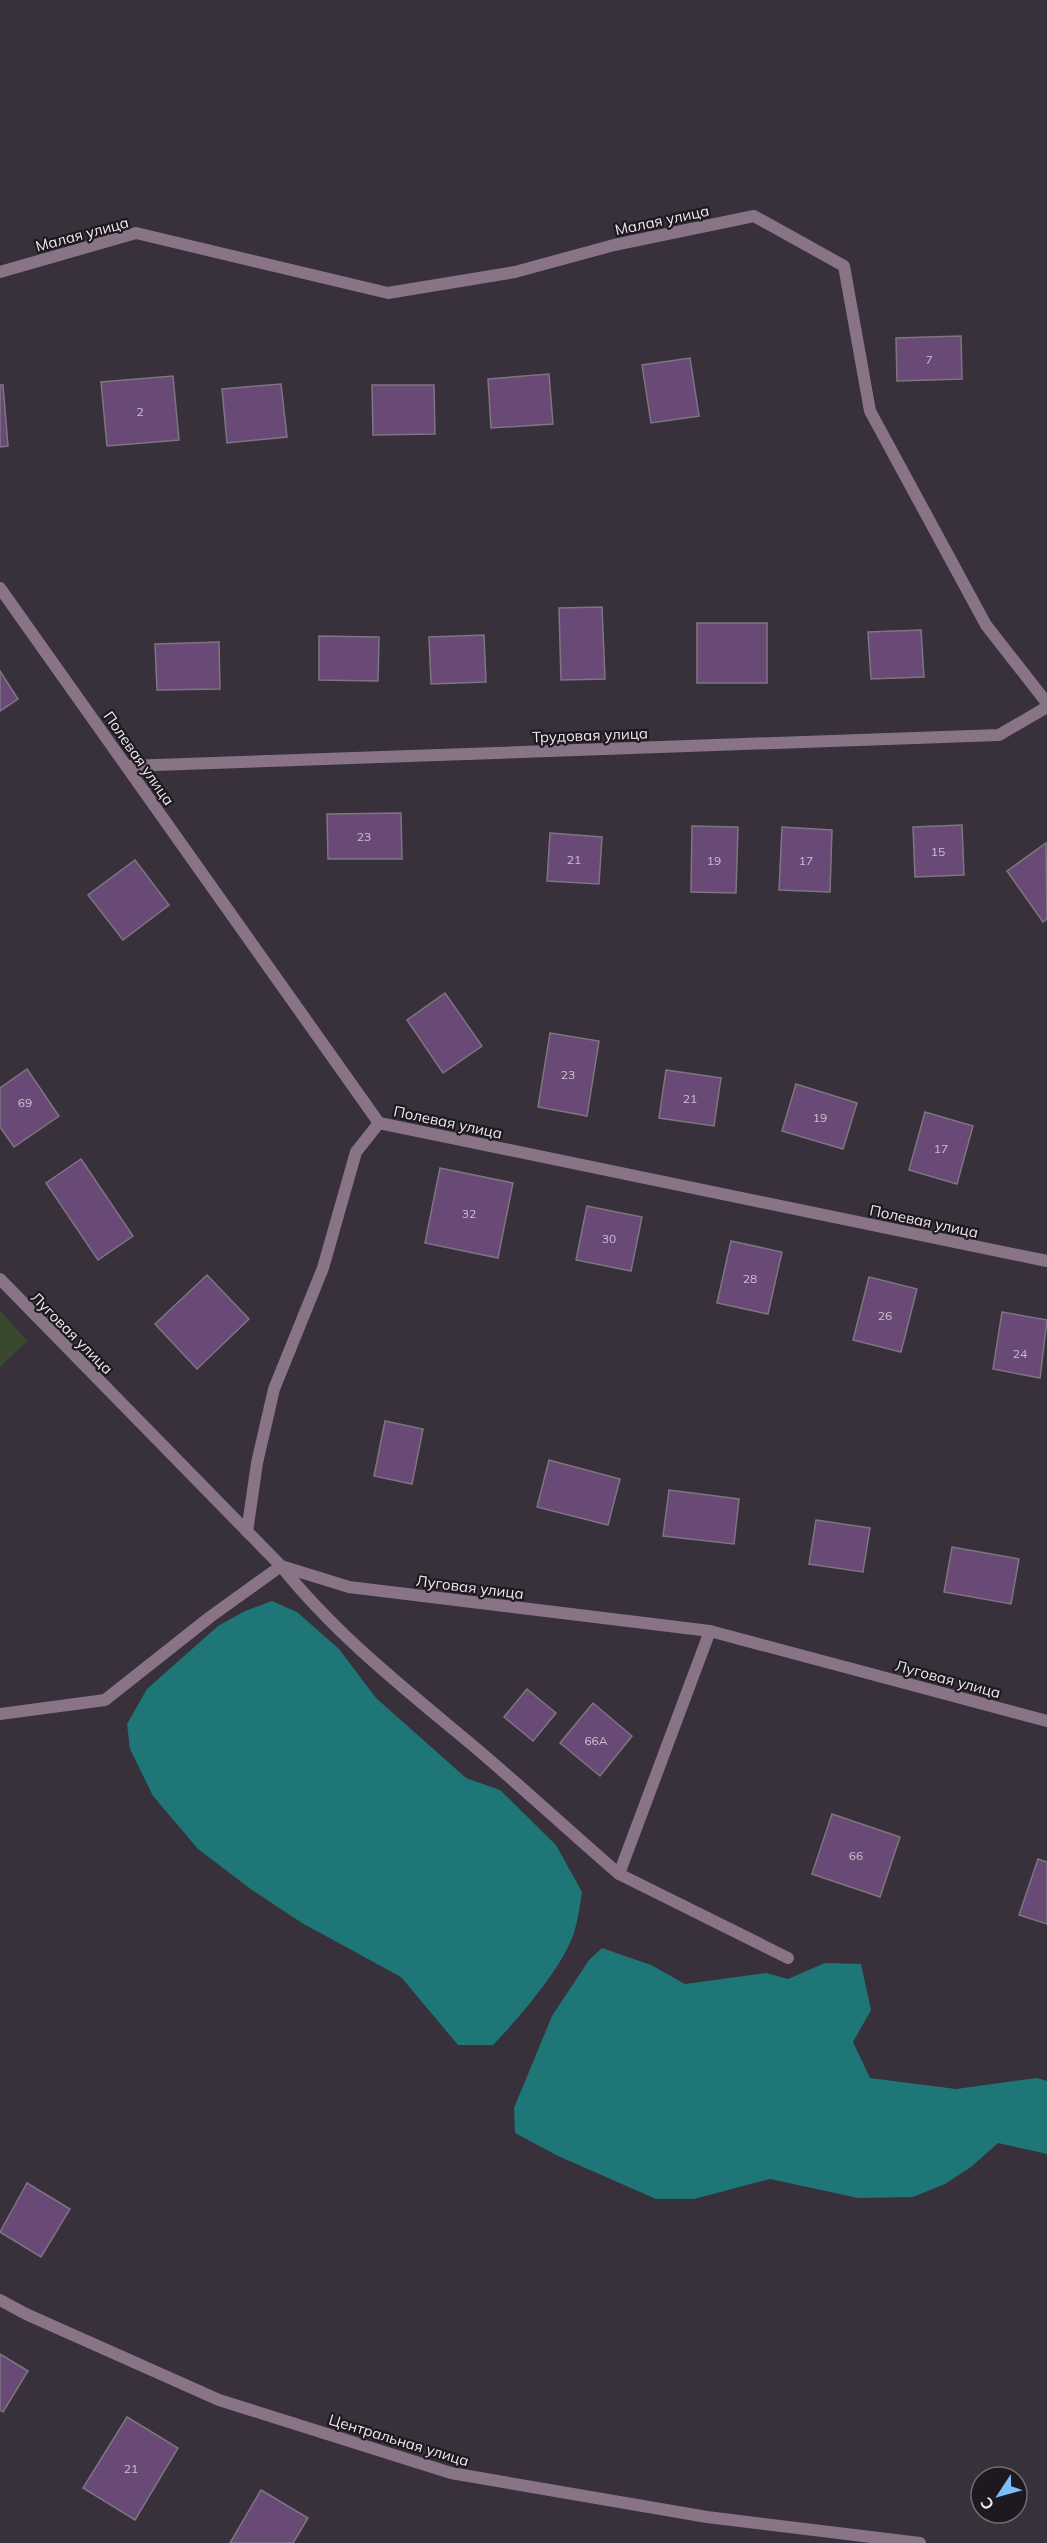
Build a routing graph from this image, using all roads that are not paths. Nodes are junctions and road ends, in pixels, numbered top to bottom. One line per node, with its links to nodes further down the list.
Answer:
1 (0, 272): 3 (street, Малая улица)
2 (0, 588): 4 (street, Полевая улица)
3 (1047, 705): 4 (street, Трудовая улица)
4 (127, 766): 5 (street, Полевая улица)
5 (379, 1123): 6 (street, Полевая улица); 8 (street)
6 (1047, 1261)
7 (0, 1279): 8 (street, Луговая улица)
8 (247, 1532): 9 (street, Луговая улица)
9 (281, 1566): 10 (street, Луговая улица); 11 (street); 13 (street)
10 (710, 1631): 12 (street, Луговая улица); 13 (street)
11 (0, 1714)
12 (1047, 1721)
13 (619, 1874): 14 (street)
14 (788, 1958)
15 (0, 2300): 16 (street, Центральная улица)
16 (920, 2543)

